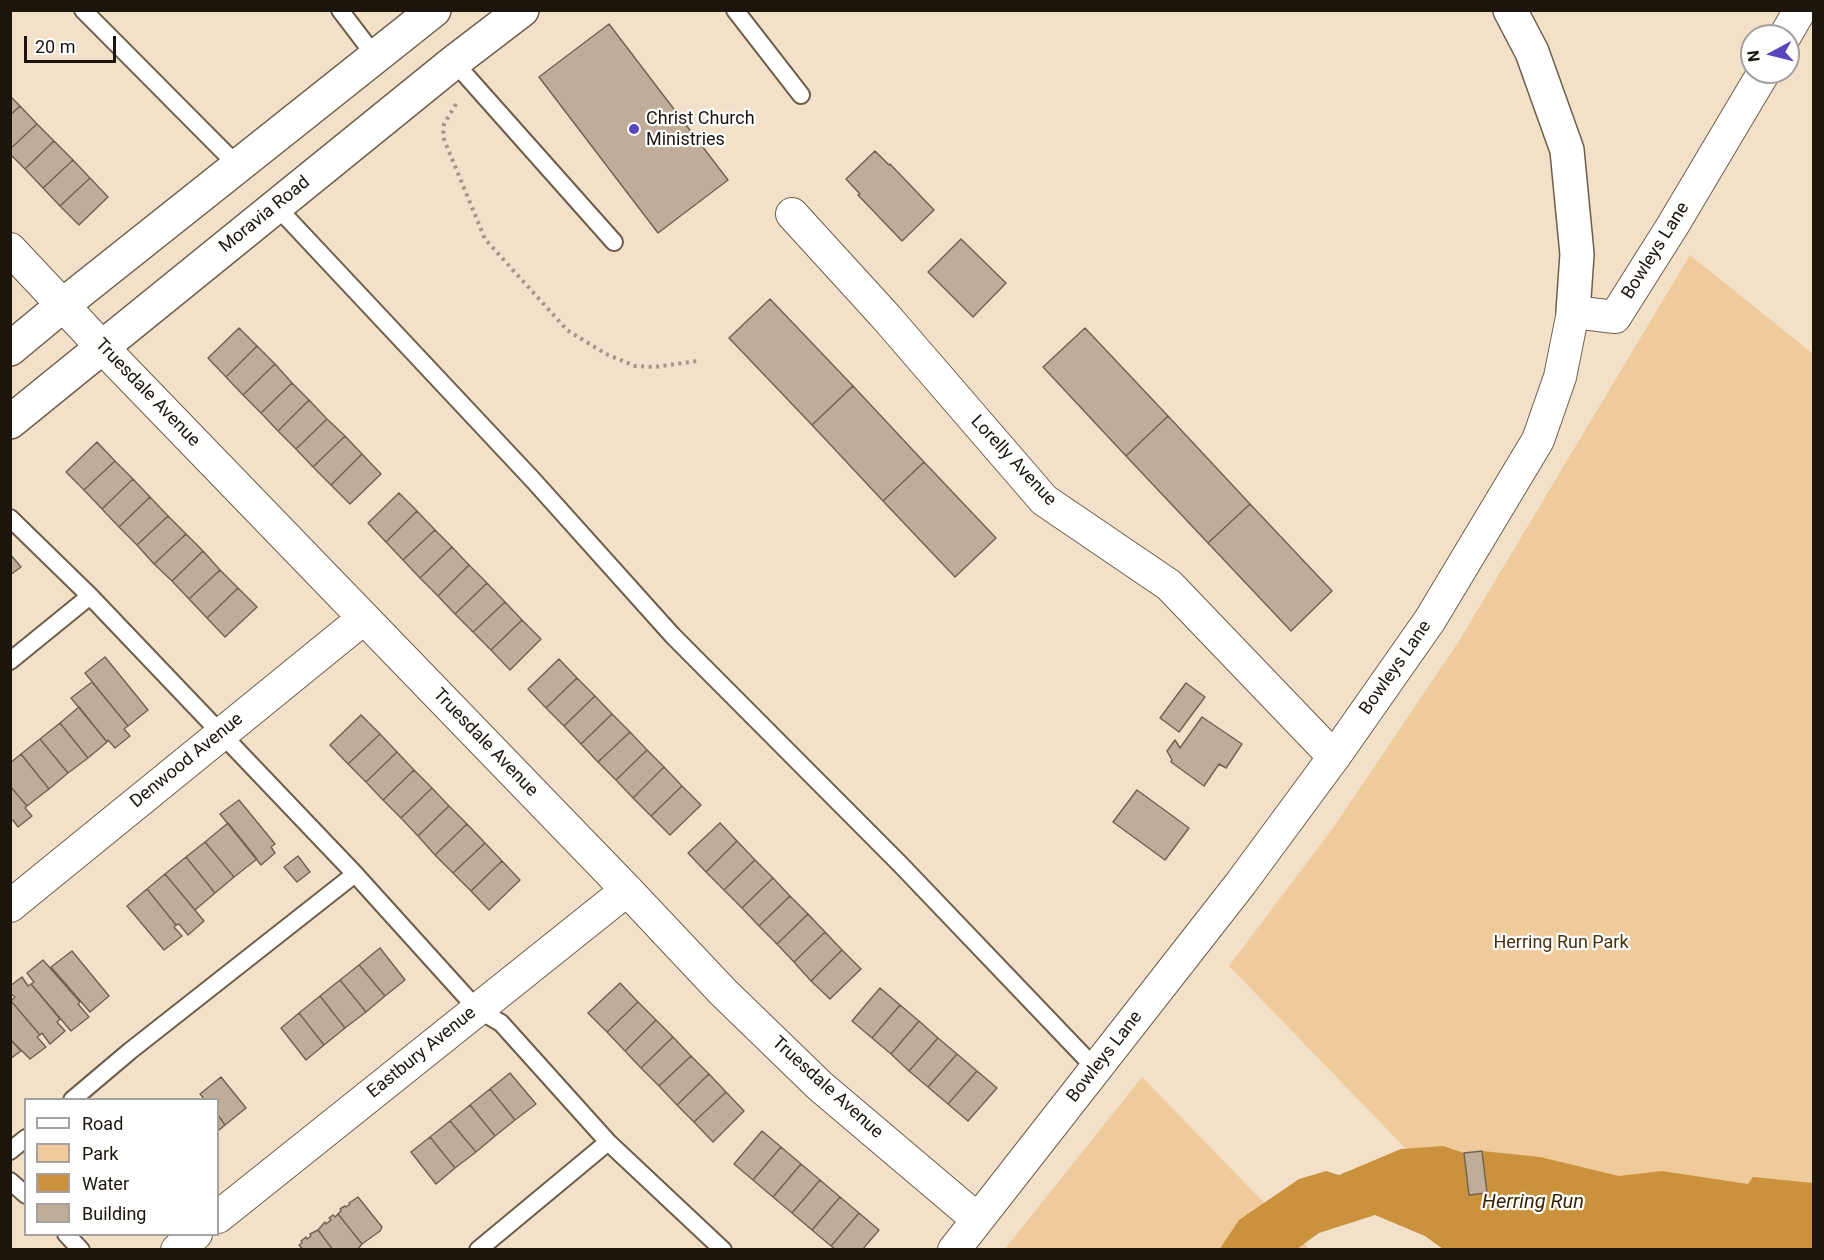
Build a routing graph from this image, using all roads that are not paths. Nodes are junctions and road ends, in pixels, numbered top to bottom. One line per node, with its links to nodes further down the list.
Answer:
1 (83, 10): 13 (lane)
2 (340, 10): 9 (lane)
3 (434, 10): 9 (main road)
4 (522, 10): 10 (main road, Moravia Road)
5 (735, 10): 12 (lane)
6 (1510, 10): 19 (main road)
7 (1800, 10): 8 (street)
8 (1792, 24)
9 (375, 56): 13 (main road)
10 (454, 62): 14 (main road, Moravia Road); 16 (lane)
11 (1757, 84): 19 (street, Bowleys Lane)
12 (801, 95)
13 (238, 166): 18 (main road)
14 (276, 206): 20 (main road, Moravia Road); 33 (lane)
15 (792, 214): 28 (street, Lorelly Avenue)
16 (614, 242)
17 (10, 249): 18 (street, Truesdale Avenue)
18 (63, 305): 20 (street, Truesdale Avenue); 21 (main road)
19 (1573, 312): 28 (street, Bowleys Lane)
20 (102, 347): 22 (main road, Moravia Road); 25 (street, Truesdale Avenue)
21 (10, 349)
22 (10, 422)
23 (10, 518): 24 (lane)
24 (90, 596): 26 (lane); 27 (lane)
25 (364, 618): 27 (street, Denwood Avenue); 30 (street, Truesdale Avenue)
26 (10, 661)
27 (220, 734): 29 (lane); 31 (street, Denwood Avenue)
28 (1334, 757): 33 (street, Bowleys Lane)
29 (355, 874): 32 (lane); 34 (lane)
30 (627, 890): 32 (street, Eastbury Avenue); 41 (street, Truesdale Avenue)
31 (10, 906)
32 (477, 1009): 36 (lane); 40 (street, Eastbury Avenue)
33 (1096, 1069): 41 (street, Bowleys Lane)
34 (74, 1098)
35 (24, 1140): 37 (lane)
36 (608, 1142): 44 (lane); 47 (lane)
37 (10, 1151)
38 (10, 1180): 39 (lane)
39 (24, 1193)
40 (219, 1216)
41 (977, 1219): 48 (street, Bowleys Lane)
42 (68, 1236): 45 (lane)
43 (194, 1236): 46 (street)
44 (721, 1249)
45 (81, 1250)
46 (177, 1250)
47 (478, 1250)
48 (954, 1250)

